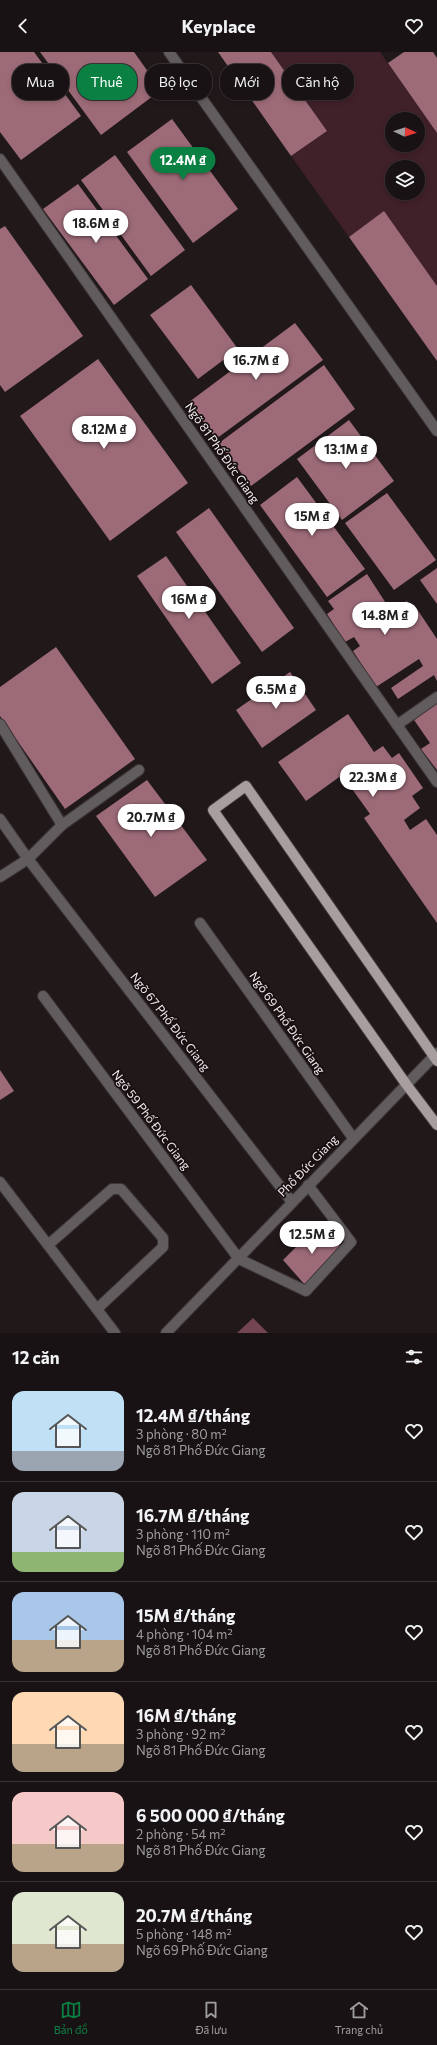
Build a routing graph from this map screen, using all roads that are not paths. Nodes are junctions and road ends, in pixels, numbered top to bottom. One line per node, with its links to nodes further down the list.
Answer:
1 (168, 52): 3 (street)
2 (0, 159): 7 (street, Ngõ 81 Phố Đức Giang)
3 (434, 419): 4 (street)
4 (437, 431)
5 (437, 697): 7 (street)
6 (0, 724): 11 (street)
7 (397, 725): 9 (street, Ngõ 81 Phố Đức Giang)
8 (139, 770): 11 (street)
9 (437, 782)
10 (0, 819): 12 (street, Ngõ 67 Phố Đức Giang)
11 (62, 826): 12 (street)
12 (28, 859): 13 (street); 22 (street, Ngõ 67 Phố Đức Giang)
13 (0, 877)
14 (200, 923): 19 (street, Ngõ 69 Phố Đức Giang)
15 (43, 996): 24 (street, Ngõ 59 Phố Đức Giang)
16 (436, 1057): 17 (street, Phố Đức Giang); 17 (main road)
17 (406, 1084): 18 (main road); 19 (street, Phố Đức Giang)
18 (437, 1125)
19 (353, 1138): 21 (street, Phố Đức Giang)
20 (0, 1182): 23 (street)
21 (308, 1185): 22 (street, Phố Đức Giang); 24 (street)
22 (292, 1202): 24 (street, Phố Đức Giang)
23 (48, 1245): 25 (street); 25 (street)
24 (239, 1259): 27 (street, Phố Đức Giang)
25 (97, 1309): 26 (street)
26 (115, 1333)
27 (166, 1333)

